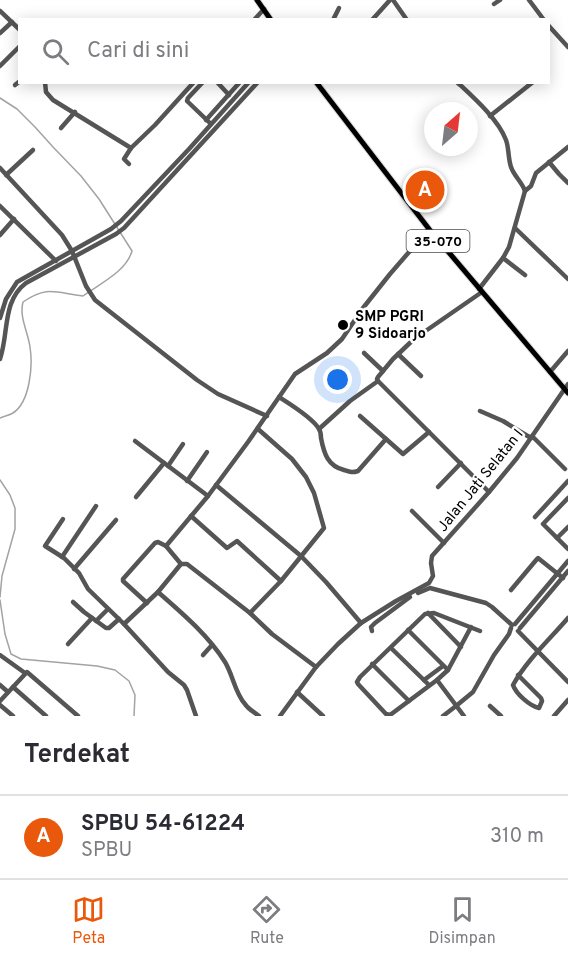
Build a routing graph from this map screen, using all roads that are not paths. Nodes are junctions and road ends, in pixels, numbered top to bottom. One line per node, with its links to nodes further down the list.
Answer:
1 (256, 0): 7 (main road)
2 (500, 0): 5 (street)
3 (529, 0): 14 (street)
4 (394, 1): 12 (street); 13 (street)
5 (494, 4)
6 (339, 8): 11 (street)
7 (264, 9): 9 (street); 10 (main road)
8 (0, 11): 15 (street)
9 (256, 18)
10 (271, 18)
11 (334, 18)
12 (374, 18)
13 (406, 18)
14 (542, 18)
15 (12, 22): 17 (street); 18 (street)
16 (550, 26): 20 (street)
17 (18, 28)
18 (0, 33)
19 (568, 35): 20 (street)
20 (562, 41): 21 (street)
21 (568, 47)
22 (18, 48): 23 (street)
23 (0, 66)
24 (45, 84): 35 (street)
25 (192, 84): 42 (street)
26 (201, 84): 37 (street)
27 (219, 84): 34 (street)
28 (238, 84): 34 (street)
29 (247, 84): 38 (street)
30 (256, 84): 39 (street)
31 (318, 84): 56 (main road, 35-070)
32 (459, 84): 36 (street)
33 (531, 84): 36 (street)
34 (229, 95): 37 (street)
35 (75, 112): 40 (street); 42 (street)
36 (490, 116): 50 (street)
37 (206, 120): 38 (street)
38 (212, 123): 39 (street); 44 (street)
39 (219, 126): 44 (street)
40 (61, 128)
41 (568, 147): 45 (street)
42 (131, 148): 46 (street)
43 (33, 150): 48 (street)
44 (191, 151): 52 (street); 53 (street)
45 (549, 162): 49 (street); 50 (street)
46 (129, 164)
47 (0, 168): 48 (street)
48 (6, 175): 58 (street)
49 (568, 183)
50 (525, 191): 55 (street)
51 (0, 206): 54 (street)
52 (134, 208): 53 (street); 58 (street)
53 (139, 212): 59 (street)
54 (14, 219): 57 (street); 61 (street)
55 (515, 228): 60 (street); 65 (street)
56 (429, 229): 66 (main road, 35-070); 78 (street)
57 (0, 235)
58 (72, 251): 59 (street); 61 (street)
59 (74, 257): 62 (street); 80 (street)
60 (504, 258): 64 (street); 66 (street)
61 (56, 261): 62 (street)
62 (51, 266): 63 (street)
63 (39, 273): 67 (street); 68 (street)
64 (525, 275)
65 (568, 279)
66 (481, 291): 71 (street); 74 (main road, 35-070)
67 (0, 318)
68 (2, 340): 72 (street)
69 (568, 351): 74 (street)
70 (364, 353): 73 (street)
71 (398, 354): 73 (street); 75 (street)
72 (0, 357)
73 (383, 371): 76 (street)
74 (550, 372): 77 (main road, 35-070)
75 (421, 376)
76 (378, 381): 83 (street); 84 (street)
77 (567, 389): 85 (street, Jalan Jati Selatan I)
78 (279, 397): 80 (street); 83 (street)
79 (480, 411): 85 (street)
80 (267, 416): 82 (street)
81 (360, 416): 86 (street)
82 (258, 429): 95 (street); 112 (street)
83 (319, 429): 86 (street)
84 (429, 432): 86 (street); 90 (street)
85 (532, 437): 92 (street); 97 (street, Jalan Jati Selatan I)
86 (386, 439)
87 (135, 441): 91 (street)
88 (183, 444): 91 (street)
89 (207, 452): 93 (street)
90 (461, 463): 96 (street); 97 (street)
91 (166, 465): 93 (street); 99 (street)
92 (565, 469)
93 (187, 481): 98 (street)
94 (568, 481): 104 (street)
95 (216, 485): 98 (street); 112 (street)
96 (438, 487)
97 (489, 492): 109 (street, Jalan Jati Selatan I)
98 (208, 496): 103 (street)
99 (136, 497)
100 (568, 498): 108 (street)
101 (96, 506): 113 (street)
102 (412, 511): 109 (street)
103 (191, 516): 110 (street); 120 (street)
104 (535, 517)
105 (63, 519): 113 (street)
106 (116, 520): 116 (street)
107 (568, 527): 108 (street)
108 (557, 538): 111 (street)
109 (444, 543): 131 (street, Jalan Jati Selatan I)
110 (166, 546): 115 (street); 124 (street)
111 (568, 549)
112 (301, 556): 120 (street); 131 (street)
113 (62, 557): 116 (street)
114 (568, 561): 118 (street)
115 (181, 564): 122 (street); 126 (street)
116 (74, 568): 125 (street)
117 (568, 571): 119 (street)
118 (557, 573): 119 (street); 121 (street); 134 (street)
119 (563, 578): 134 (street)
120 (281, 581): 126 (street)
121 (511, 590)
122 (158, 592): 124 (street); 139 (street)
123 (73, 602): 130 (street)
124 (147, 603): 132 (street)
125 (108, 609): 129 (street); 130 (street)
126 (250, 613): 146 (street)
127 (428, 613): 133 (street); 135 (street); 140 (street)
128 (568, 618): 142 (street)
129 (119, 619): 130 (street); 132 (street)
130 (94, 620): 138 (street)
131 (361, 623): 146 (street)
132 (124, 624): 166 (street)
133 (471, 627): 137 (street); 140 (street)
134 (515, 628): 136 (street); 142 (street); 161 (street)
135 (408, 630): 141 (street); 147 (street)
136 (372, 631)
137 (480, 631)
138 (68, 644)
139 (212, 645): 144 (street); 167 (street)
140 (460, 647): 147 (street)
141 (391, 648): 145 (street); 150 (street)
142 (538, 652): 149 (street); 152 (street)
143 (0, 655): 148 (street)
144 (203, 655)
145 (372, 664): 159 (street); 159 (street)
146 (316, 667): 156 (street)
147 (446, 668): 150 (street); 151 (street)
148 (25, 673): 155 (street); 165 (street)
149 (518, 675): 149 (street)
150 (424, 680): 153 (street)
151 (437, 680): 153 (street); 161 (street)
152 (568, 682)
153 (429, 685): 159 (street)
154 (0, 686): 157 (street)
155 (13, 687): 157 (street); 164 (street)
156 (297, 692): 168 (street); 169 (street)
157 (8, 693): 160 (street)
158 (568, 700): 173 (street)
159 (409, 701)
160 (0, 703): 163 (street)
161 (456, 706): 170 (street); 171 (street)
162 (490, 706): 172 (street)
163 (13, 716)
164 (46, 716)
165 (78, 716)
166 (196, 716)
167 (259, 716)
168 (280, 716)
169 (323, 716)
170 (443, 716)
171 (464, 716)
172 (501, 716)
173 (554, 716)

